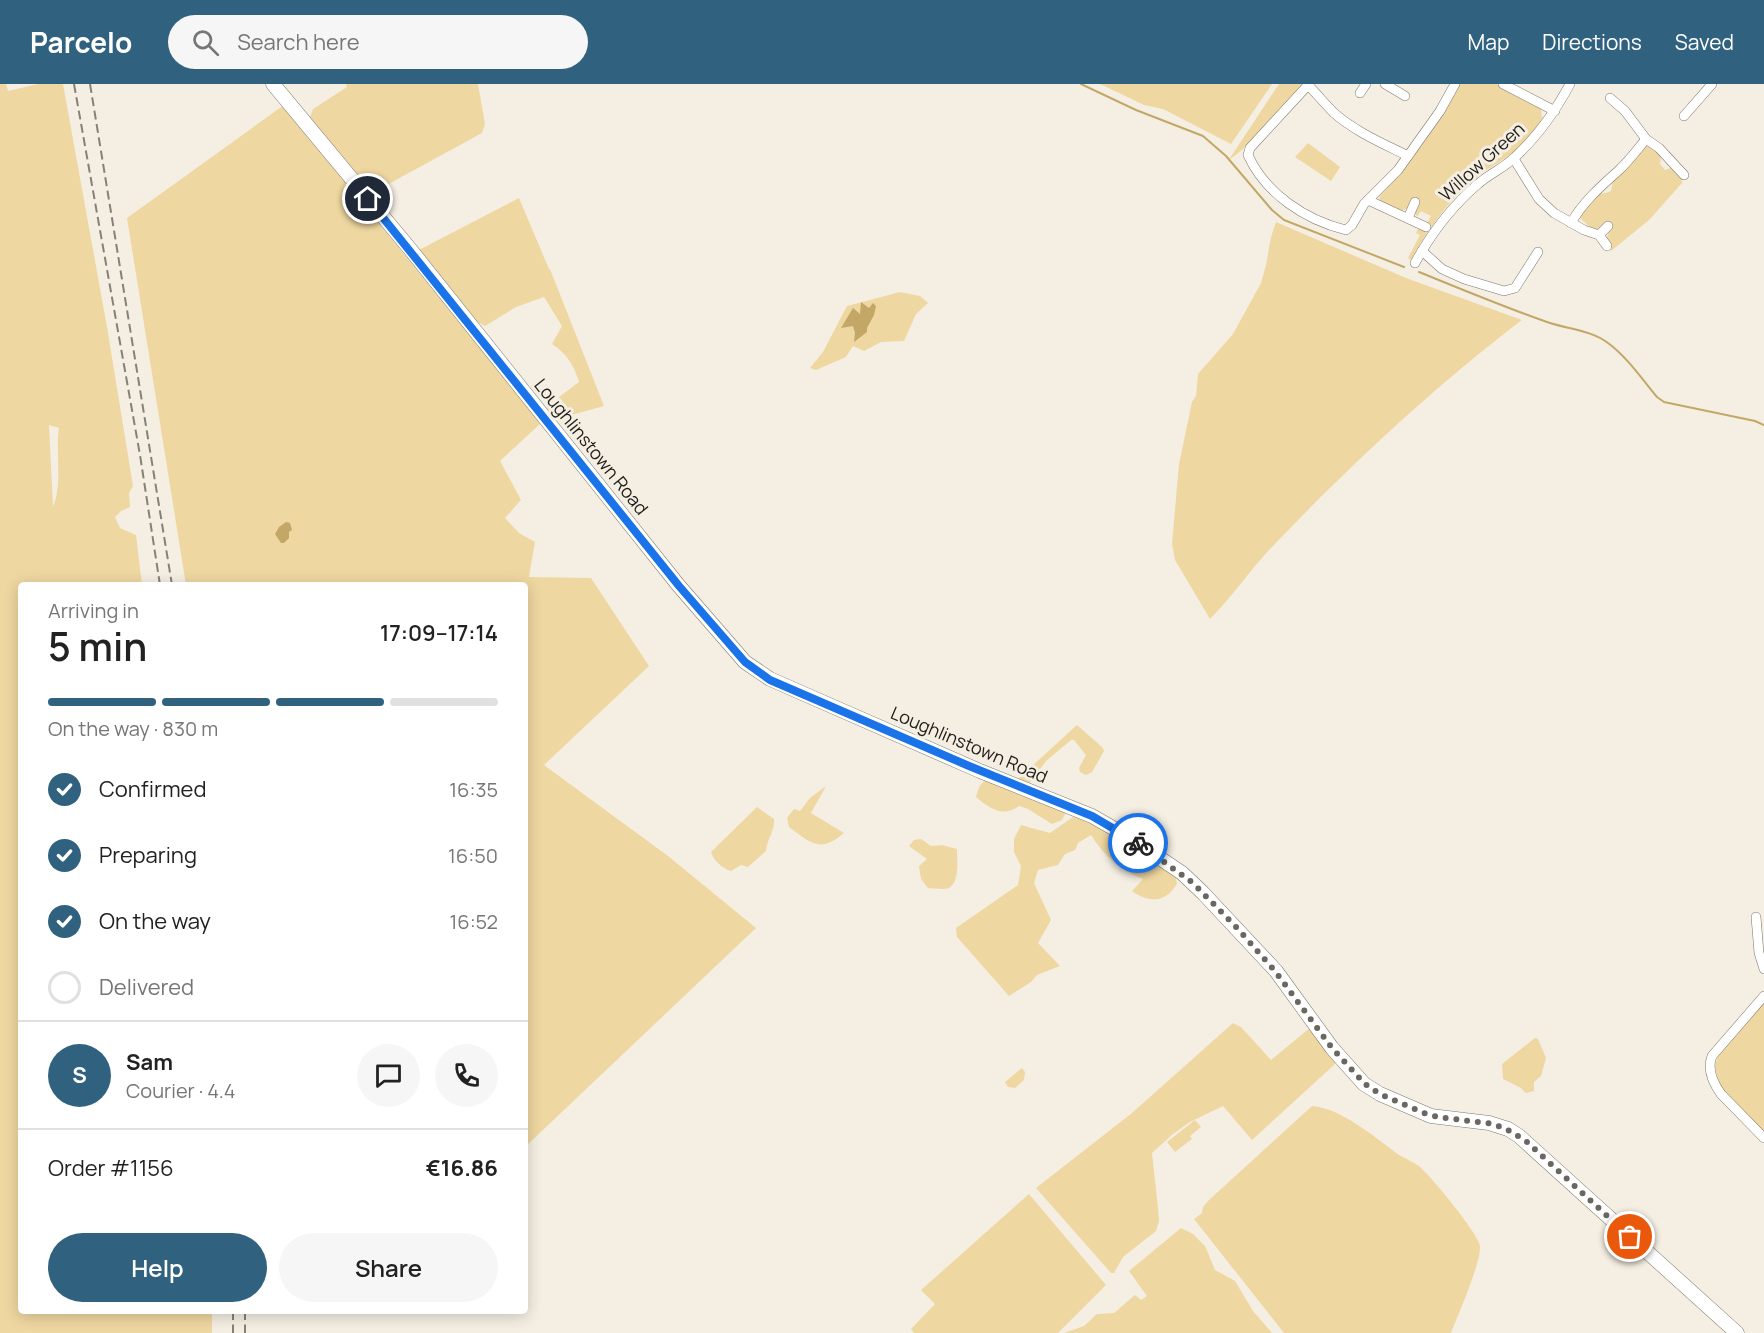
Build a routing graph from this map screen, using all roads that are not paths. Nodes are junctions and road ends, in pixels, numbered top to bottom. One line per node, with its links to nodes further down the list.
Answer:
1 (273, 84): 33 (street, Loughlinstown Road)
2 (1366, 84): 9 (street)
3 (1385, 84): 10 (street)
4 (1455, 84): 15 (street)
5 (1503, 84): 12 (street)
6 (1570, 84): 12 (street, Willow Green)
7 (1712, 84): 13 (street)
8 (1309, 85): 15 (street); 18 (street)
9 (1360, 93)
10 (1405, 96)
11 (1610, 98): 14 (street)
12 (1555, 111): 16 (street, Willow Green)
13 (1684, 116)
14 (1646, 139): 17 (street); 21 (street)
15 (1408, 156): 18 (street)
16 (1514, 159): 21 (street); 26 (street, Willow Green)
17 (1684, 175)
18 (1368, 200): 20 (street)
19 (1415, 202): 20 (street)
20 (1408, 218): 23 (street)
21 (1571, 224): 24 (street)
22 (1608, 226): 24 (street)
23 (1426, 227)
24 (1599, 235): 25 (street)
25 (1606, 246)
26 (1422, 251): 27 (street); 28 (street, Willow Green)
27 (1538, 252)
28 (1415, 263)
29 (1756, 917): 30 (street)
30 (1764, 969)
31 (1764, 996): 32 (street)
32 (1764, 1138)
33 (1737, 1333)

